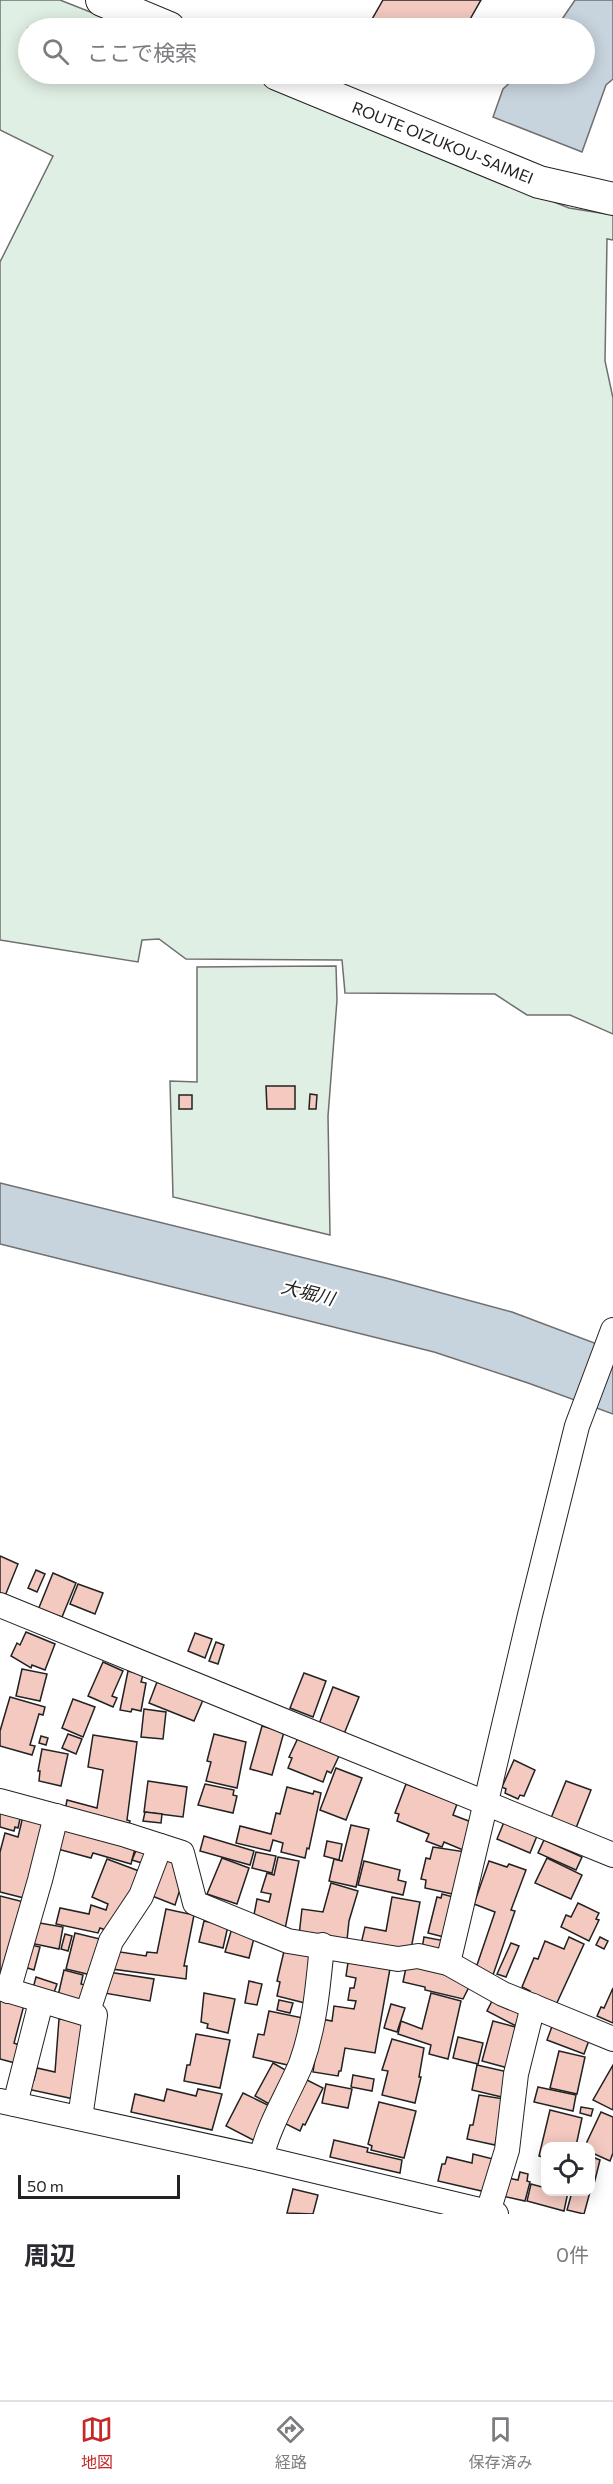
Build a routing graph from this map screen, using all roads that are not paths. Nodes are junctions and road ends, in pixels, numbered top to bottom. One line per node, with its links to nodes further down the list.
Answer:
1 (102, 0): 2 (main road)
2 (145, 18)
3 (301, 84): 4 (main road, ROUTE OIZUKOU-SAIMEI)
4 (613, 199)
5 (613, 1330): 8 (street)
6 (0, 1605): 8 (street)
7 (0, 1801): 9 (street)
8 (485, 1804): 11 (street); 13 (street)
9 (56, 1816): 10 (street); 14 (street)
10 (160, 1846): 12 (street); 15 (street)
11 (613, 1856)
12 (322, 1945): 13 (street); 21 (street)
13 (448, 1963): 16 (street)
14 (4, 1990): 15 (street)
15 (41, 2002): 19 (street)
16 (533, 2006): 18 (street); 22 (street)
17 (95, 2015): 20 (street)
18 (613, 2039)
19 (8, 2102): 20 (street)
20 (80, 2118): 21 (street)
21 (261, 2158): 22 (street)
22 (492, 2213)

